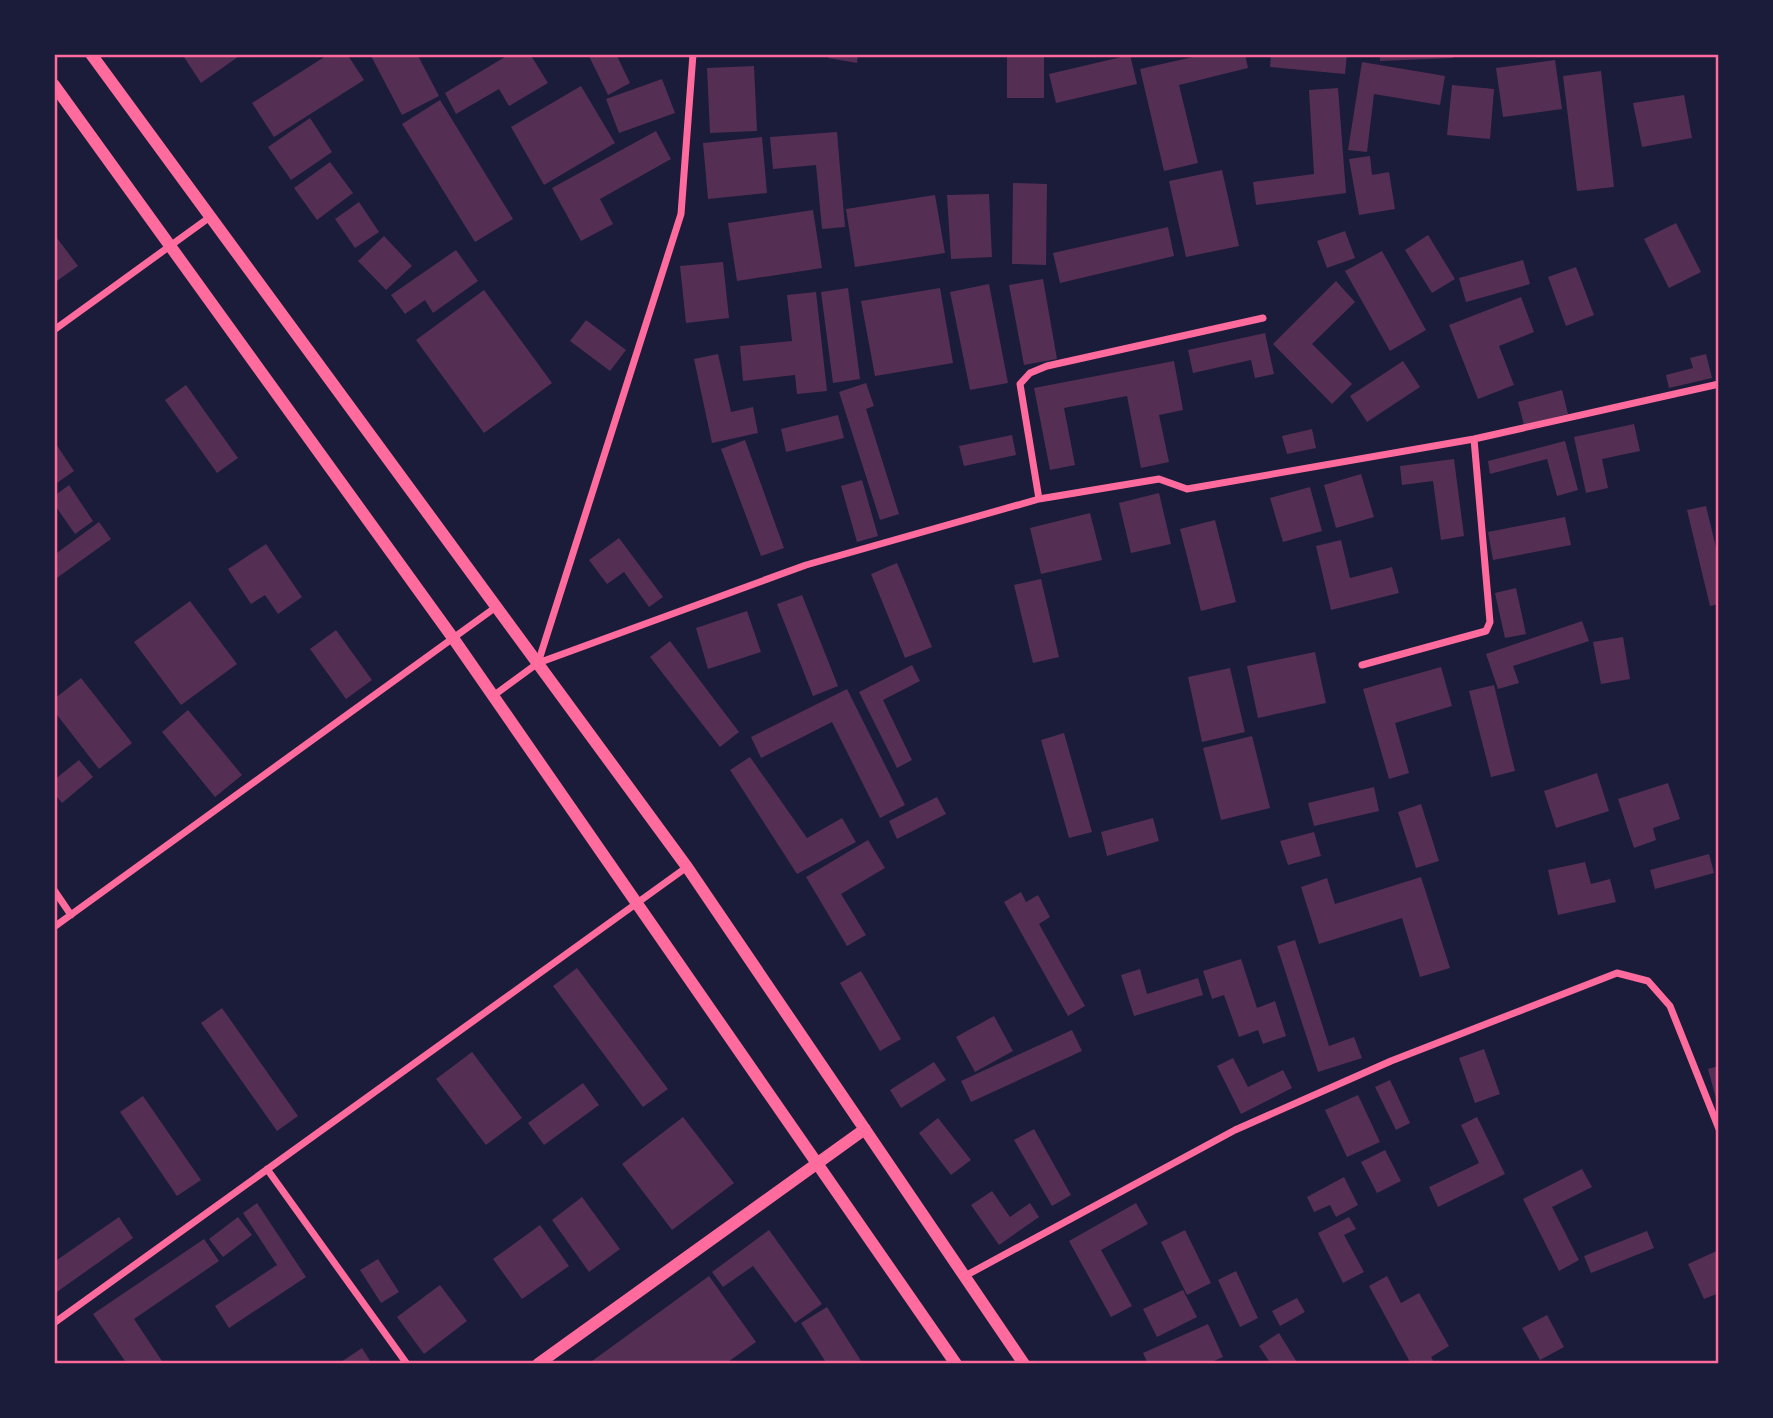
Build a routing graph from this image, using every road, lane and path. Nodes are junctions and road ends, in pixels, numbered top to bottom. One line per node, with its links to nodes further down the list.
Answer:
1 (91, 54): 4 (street)
2 (693, 54): 13 (street)
3 (54, 85): 5 (street)
4 (210, 217): 5 (street); 11 (street)
5 (170, 246): 7 (street); 12 (street)
6 (1263, 318): 10 (street)
7 (54, 330)
8 (1719, 384): 9 (street)
9 (1474, 439): 10 (street); 14 (street)
10 (1039, 499): 13 (street)
11 (496, 607): 12 (street); 13 (street)
12 (453, 638): 15 (street); 19 (street)
13 (538, 663): 15 (street); 16 (street)
14 (1362, 665)
15 (493, 696): 18 (street)
16 (687, 867): 18 (street); 21 (street)
17 (54, 890): 19 (street)
18 (637, 904): 23 (street); 24 (street)
19 (71, 915): 20 (street)
20 (54, 927)
21 (865, 1129): 23 (street); 25 (street)
22 (1719, 1129): 25 (street)
23 (817, 1164): 28 (street); 29 (street)
24 (267, 1169): 26 (street); 27 (street)
25 (965, 1276): 30 (street)
26 (54, 1323)
27 (407, 1364)
28 (538, 1364)
29 (956, 1364)
30 (1024, 1364)

